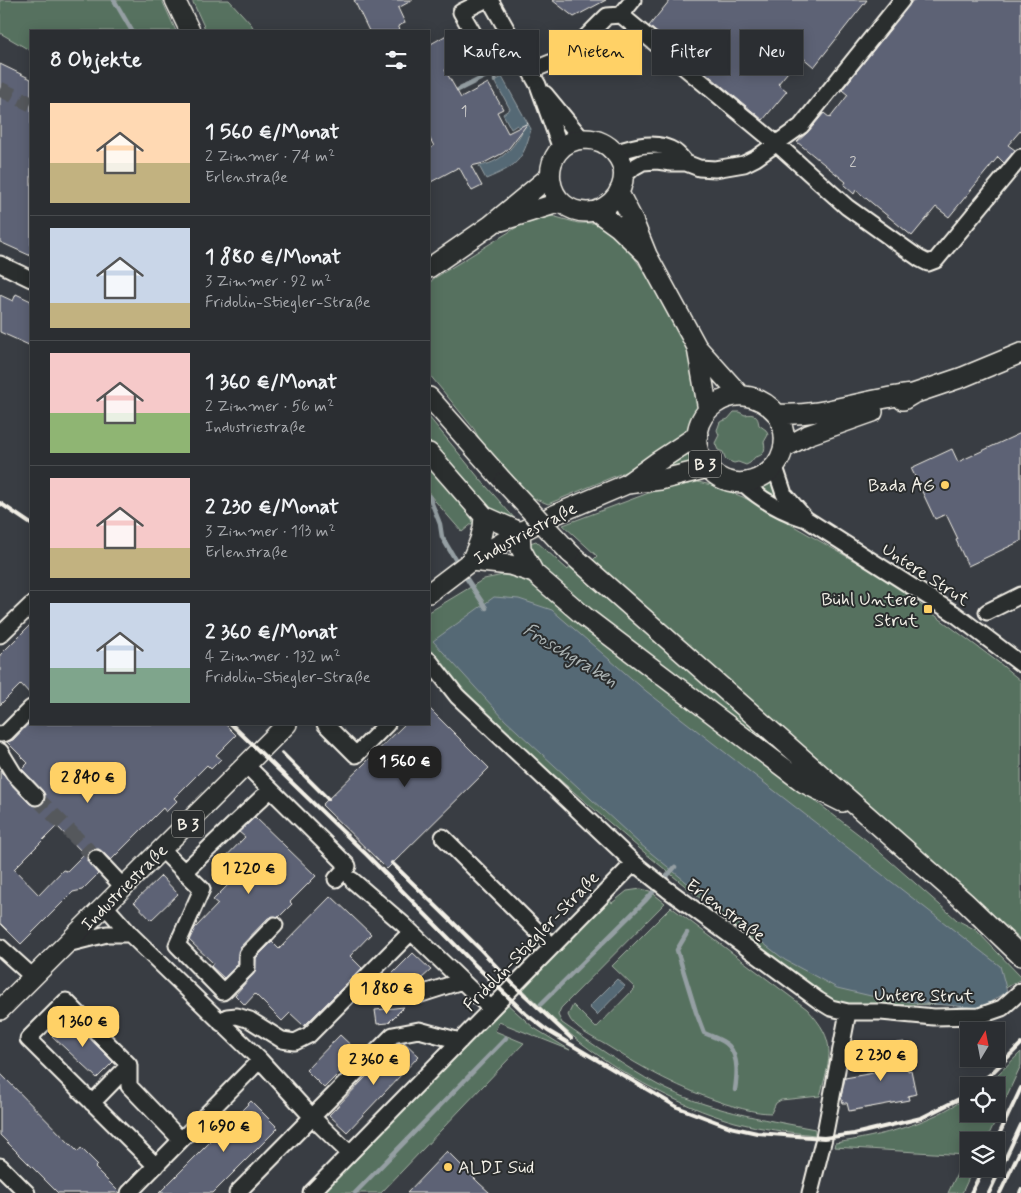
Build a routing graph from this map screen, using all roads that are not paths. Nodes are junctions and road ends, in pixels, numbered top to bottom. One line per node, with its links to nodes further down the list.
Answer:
1 (175, 0): 7 (main road)
2 (485, 0): 8 (street)
3 (490, 0): 9 (street)
4 (633, 0): 6 (street)
5 (902, 0): 14 (street)
6 (620, 15): 10 (street); 14 (street)
7 (190, 30)
8 (471, 30)
9 (507, 30)
10 (539, 67)
11 (532, 75): 12 (street)
12 (538, 85): 13 (street); 15 (street)
13 (582, 139): 15 (main road); 16 (main road)
14 (777, 144): 17 (street); 18 (street)
15 (561, 149): 19 (main road)
16 (615, 153): 18 (street); 20 (main road)
17 (1021, 158)
18 (686, 163): 20 (street)
19 (550, 176): 21 (main road); 23 (main road)
20 (621, 185): 22 (main road); 24 (main road)
21 (561, 202): 22 (main road); 23 (main road)
22 (596, 211): 24 (main road)
23 (491, 225): 26 (main road)
24 (647, 255): 28 (main road)
25 (0, 264): 27 (street)
26 (430, 267)
27 (30, 279)
28 (697, 347): 31 (main road); 33 (main road)
29 (1021, 353): 30 (main road)
30 (913, 394): 34 (main road); 36 (main road)
31 (740, 395): 33 (main road); 34 (main road)
32 (430, 398): 65 (main road, bridge)
33 (708, 410): 35 (main road, B 3)
34 (777, 414): 36 (main road)
35 (698, 435): 39 (main road, B 3); 41 (main road, B 3)
36 (784, 448): 38 (main road)
37 (430, 454): 42 (main road)
38 (775, 467): 40 (main road, B 3); 43 (street, Untere Strut)
39 (708, 468): 40 (main road, B 3); 41 (main road, B 3)
40 (743, 483): 43 (street, Untere Strut)
41 (627, 484): 44 (main road, Industriestraße / B 3)
42 (484, 516): 44 (main road); 45 (main road)
43 (806, 519): 53 (street, Untere Strut)
44 (520, 532): 45 (main road, Industriestraße / B 3); 46 (main road)
45 (471, 561): 46 (main road); 47 (main road, Industriestraße / B 3)
46 (534, 573): 65 (main road)
47 (430, 592)
48 (1021, 596): 50 (street)
49 (30, 606): 51 (street)
50 (987, 612)
51 (0, 635)
52 (430, 661): 55 (street, Erlenstraße)
53 (1021, 664)
54 (430, 679): 55 (street, Erlenstraße)
55 (457, 696): 69 (street, Erlenstraße)
56 (30, 709): 60 (street)
57 (326, 725): 58 (street)
58 (386, 725)
59 (280, 726): 62 (main road, Industriestraße / B 3)
60 (0, 734)
61 (0, 751): 64 (street)
62 (246, 765): 63 (street); 67 (main road, Industriestraße / B 3)
63 (270, 790): 70 (street); 71 (street)
64 (36, 797)
65 (866, 814): 81 (main road)
66 (443, 837): 79 (street)
67 (162, 850): 70 (street); 73 (main road, Industriestraße / B 3)
68 (96, 858): 73 (street)
69 (634, 863): 79 (street, Fridolin-Stiegler-Straße); 88 (street, Erlenstraße)
70 (184, 872): 75 (street)
71 (336, 879)
72 (352, 880): 76 (street)
73 (124, 888): 74 (main road, Industriestraße / B 3)
74 (105, 906): 77 (street); 78 (main road, Industriestraße / B 3)
75 (275, 925)
76 (412, 932): 83 (street); 89 (street)
77 (130, 934): 78 (street, Industriestraße); 89 (street)
78 (67, 944): 82 (main road, Industriestraße / B 3)
79 (552, 946): 86 (street, Fridolin-Stiegler-Straße)
80 (0, 947): 82 (street)
81 (1021, 956)
82 (33, 977): 87 (main road, Industriestraße / B 3)
83 (462, 981): 85 (street); 86 (street)
84 (1021, 991): 88 (street, Untere Strut)
85 (418, 995)
86 (492, 1009): 90 (street, Fridolin-Stiegler-Straße)
87 (0, 1010)
88 (848, 1012): 103 (street)
89 (220, 1023): 91 (street)
90 (460, 1041): 94 (street); 96 (street, Fridolin-Stiegler-Straße)
91 (260, 1060): 94 (street); 95 (street)
92 (129, 1065): 93 (street); 93 (street); 95 (street)
93 (92, 1103): 98 (street)
94 (312, 1117): 96 (street); 101 (street)
95 (181, 1140): 98 (street)
96 (350, 1153): 102 (street, Fridolin-Stiegler-Straße)
97 (0, 1166): 99 (street)
98 (156, 1166): 100 (street)
99 (27, 1193)
100 (129, 1193)
101 (237, 1193)
102 (311, 1193)
103 (810, 1193)

